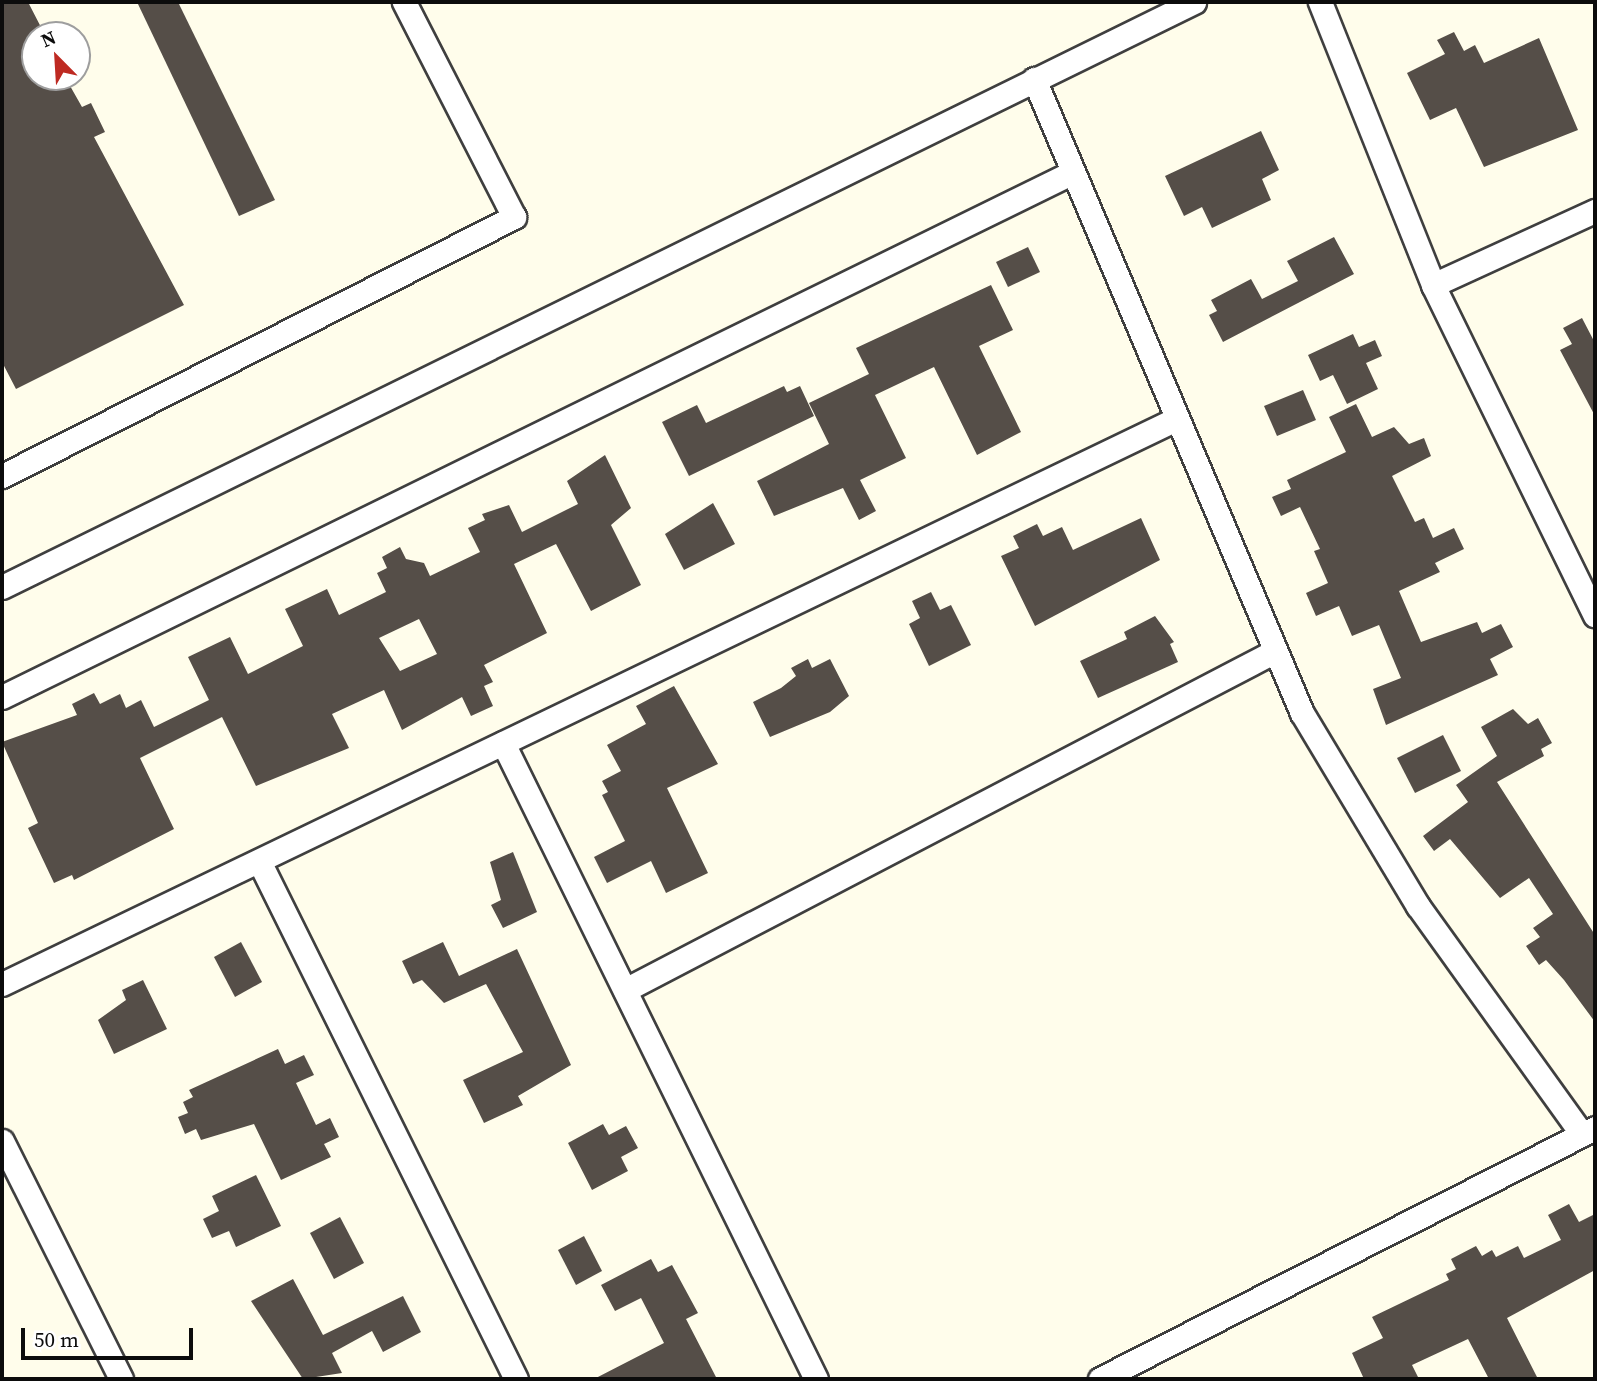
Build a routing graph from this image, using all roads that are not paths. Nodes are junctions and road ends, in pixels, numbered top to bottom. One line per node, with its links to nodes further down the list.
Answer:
1 (404, 2): 9 (street)
2 (1194, 2): 4 (street)
3 (1320, 2): 7 (street)
4 (1034, 79): 5 (street); 10 (street)
5 (1069, 174): 8 (street); 13 (street)
6 (1595, 211): 7 (street)
7 (1433, 285): 11 (street)
8 (1174, 420): 12 (street); 14 (street)
9 (2, 476)
10 (2, 587)
11 (1595, 615)
12 (1275, 651): 17 (street); 18 (street)
13 (2, 697)
14 (503, 743): 15 (street); 17 (street)
15 (259, 860): 16 (street); 21 (street)
16 (2, 984)
17 (625, 990): 22 (street)
18 (1589, 1131): 23 (street)
19 (2, 1141): 20 (street)
20 (121, 1379)
21 (516, 1379)
22 (816, 1379)
23 (1100, 1379)

